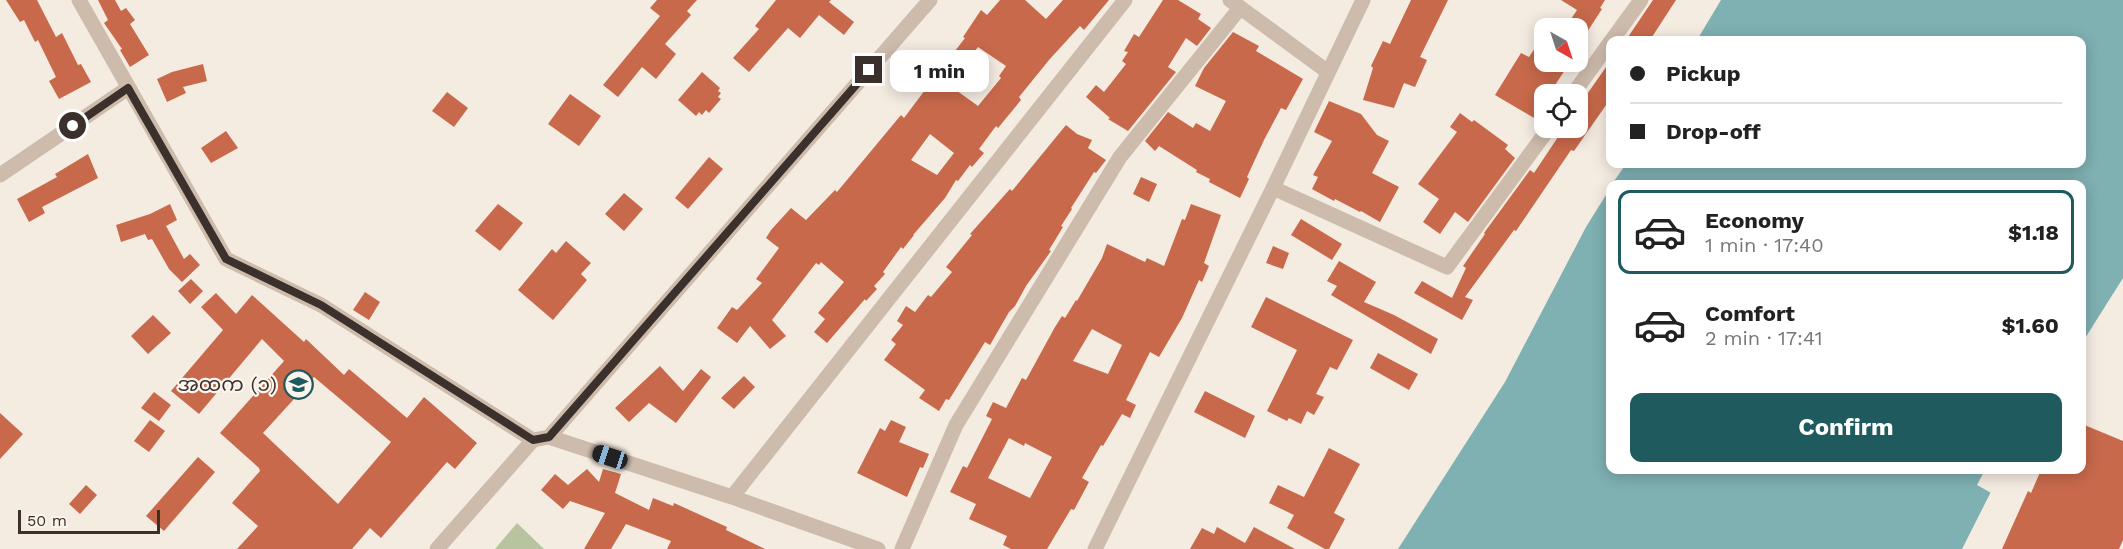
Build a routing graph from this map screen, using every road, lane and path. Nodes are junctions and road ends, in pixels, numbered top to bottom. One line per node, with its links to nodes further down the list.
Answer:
1 (79, 0): 11 (street)
2 (930, 0): 15 (street)
3 (1125, 0): 17 (street)
4 (1363, 0): 9 (street)
5 (1641, 0): 7 (street)
6 (1235, 4): 9 (street); 20 (street)
7 (1615, 36)
8 (1606, 48): 10 (street)
9 (1328, 72): 14 (street)
10 (1580, 84)
11 (128, 88): 13 (street); 16 (street)
12 (1542, 138): 14 (street)
13 (0, 175)
14 (1274, 188): 21 (street)
15 (549, 437): 16 (street); 17 (street)
16 (533, 440): 18 (street)
17 (732, 497): 19 (street)
18 (436, 549)
19 (878, 549)
20 (902, 549)
21 (1095, 549)

